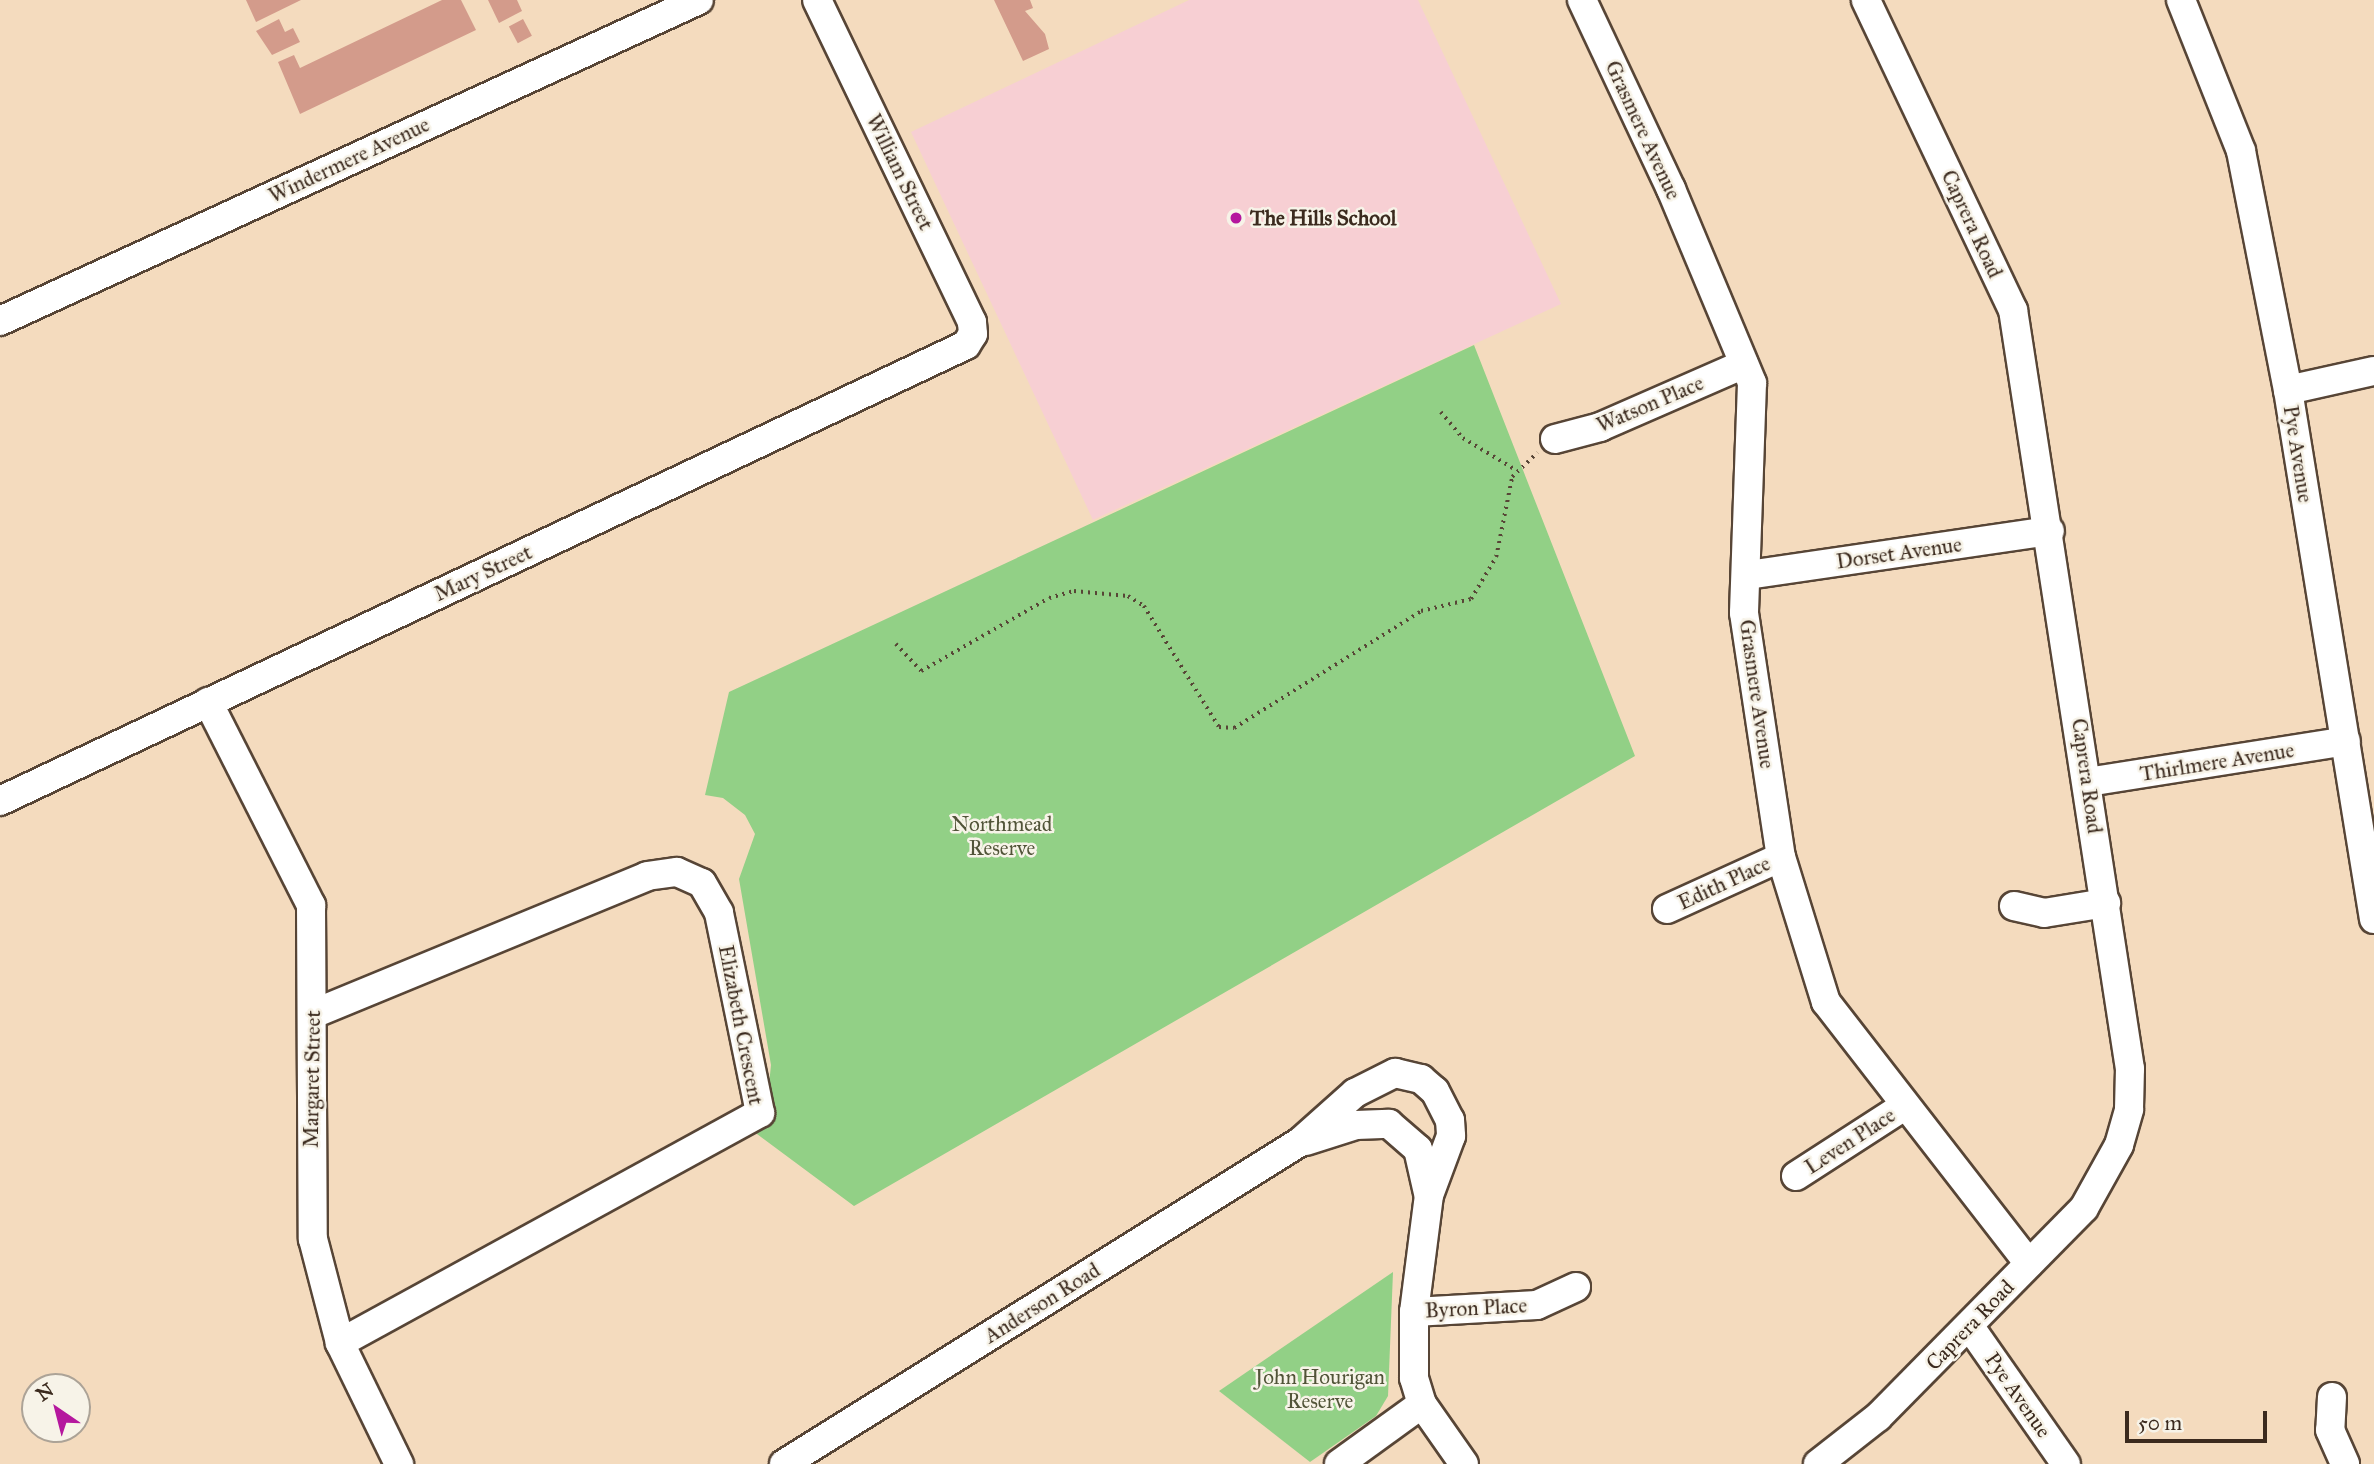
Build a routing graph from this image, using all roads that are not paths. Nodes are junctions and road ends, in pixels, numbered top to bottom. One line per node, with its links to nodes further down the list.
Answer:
1 (699, 0): 6 (street, Windermere Avenue)
2 (817, 0): 7 (street, William Street)
3 (1582, 0): 8 (street, Grasmere Avenue)
4 (1866, 0): 12 (street, Caprera Road)
5 (2181, 0): 10 (street, Pye Avenue)
6 (0, 321)
7 (966, 345): 14 (street, Mary Street)
8 (1744, 363): 11 (street, Watson Place); 13 (street, Grasmere Avenue)
9 (2374, 371): 10 (street)
10 (2288, 390): 15 (street, Pye Avenue)
11 (1555, 439)
12 (2050, 531): 13 (street, Dorset Avenue); 16 (street, Caprera Road)
13 (1748, 575): 18 (street, Grasmere Avenue)
14 (208, 702): 17 (street, Mary Street); 23 (street, Margaret Street)
15 (2346, 741): 16 (street, Thirlmere Avenue); 22 (street, Pye Avenue)
16 (2088, 782): 19 (street, Caprera Road)
17 (0, 801)
18 (1781, 857): 21 (street, Edith Place); 24 (street, Grasmere Avenue)
19 (2106, 903): 20 (street); 28 (street, Caprera Road)
20 (2014, 906)
21 (1667, 909)
22 (2374, 919)
23 (313, 1014): 32 (street, Margaret Street); 32 (street, Elizabeth Crescent)
24 (1904, 1106): 26 (street, Leven Place); 28 (street, Grasmere Avenue)
25 (1300, 1142): 27 (street, Anderson Road); 27 (street, Anderson Road); 36 (street, Anderson Road)
26 (1796, 1176)
27 (1429, 1195): 30 (street, Anderson Road)
28 (2029, 1264): 31 (street, Caprera Road)
29 (1576, 1287): 30 (street, Byron Place)
30 (1414, 1312): 34 (street, Anderson Road)
31 (1970, 1326): 39 (street, Caprera Road); 40 (street, Pye Avenue)
32 (340, 1343): 35 (street, Margaret Street)
33 (2332, 1397): 41 (street)
34 (1422, 1404): 37 (street); 38 (street)
35 (399, 1464)
36 (783, 1464)
37 (1339, 1464)
38 (1464, 1464)
39 (1818, 1464)
40 (2066, 1464)
41 (2345, 1464)

